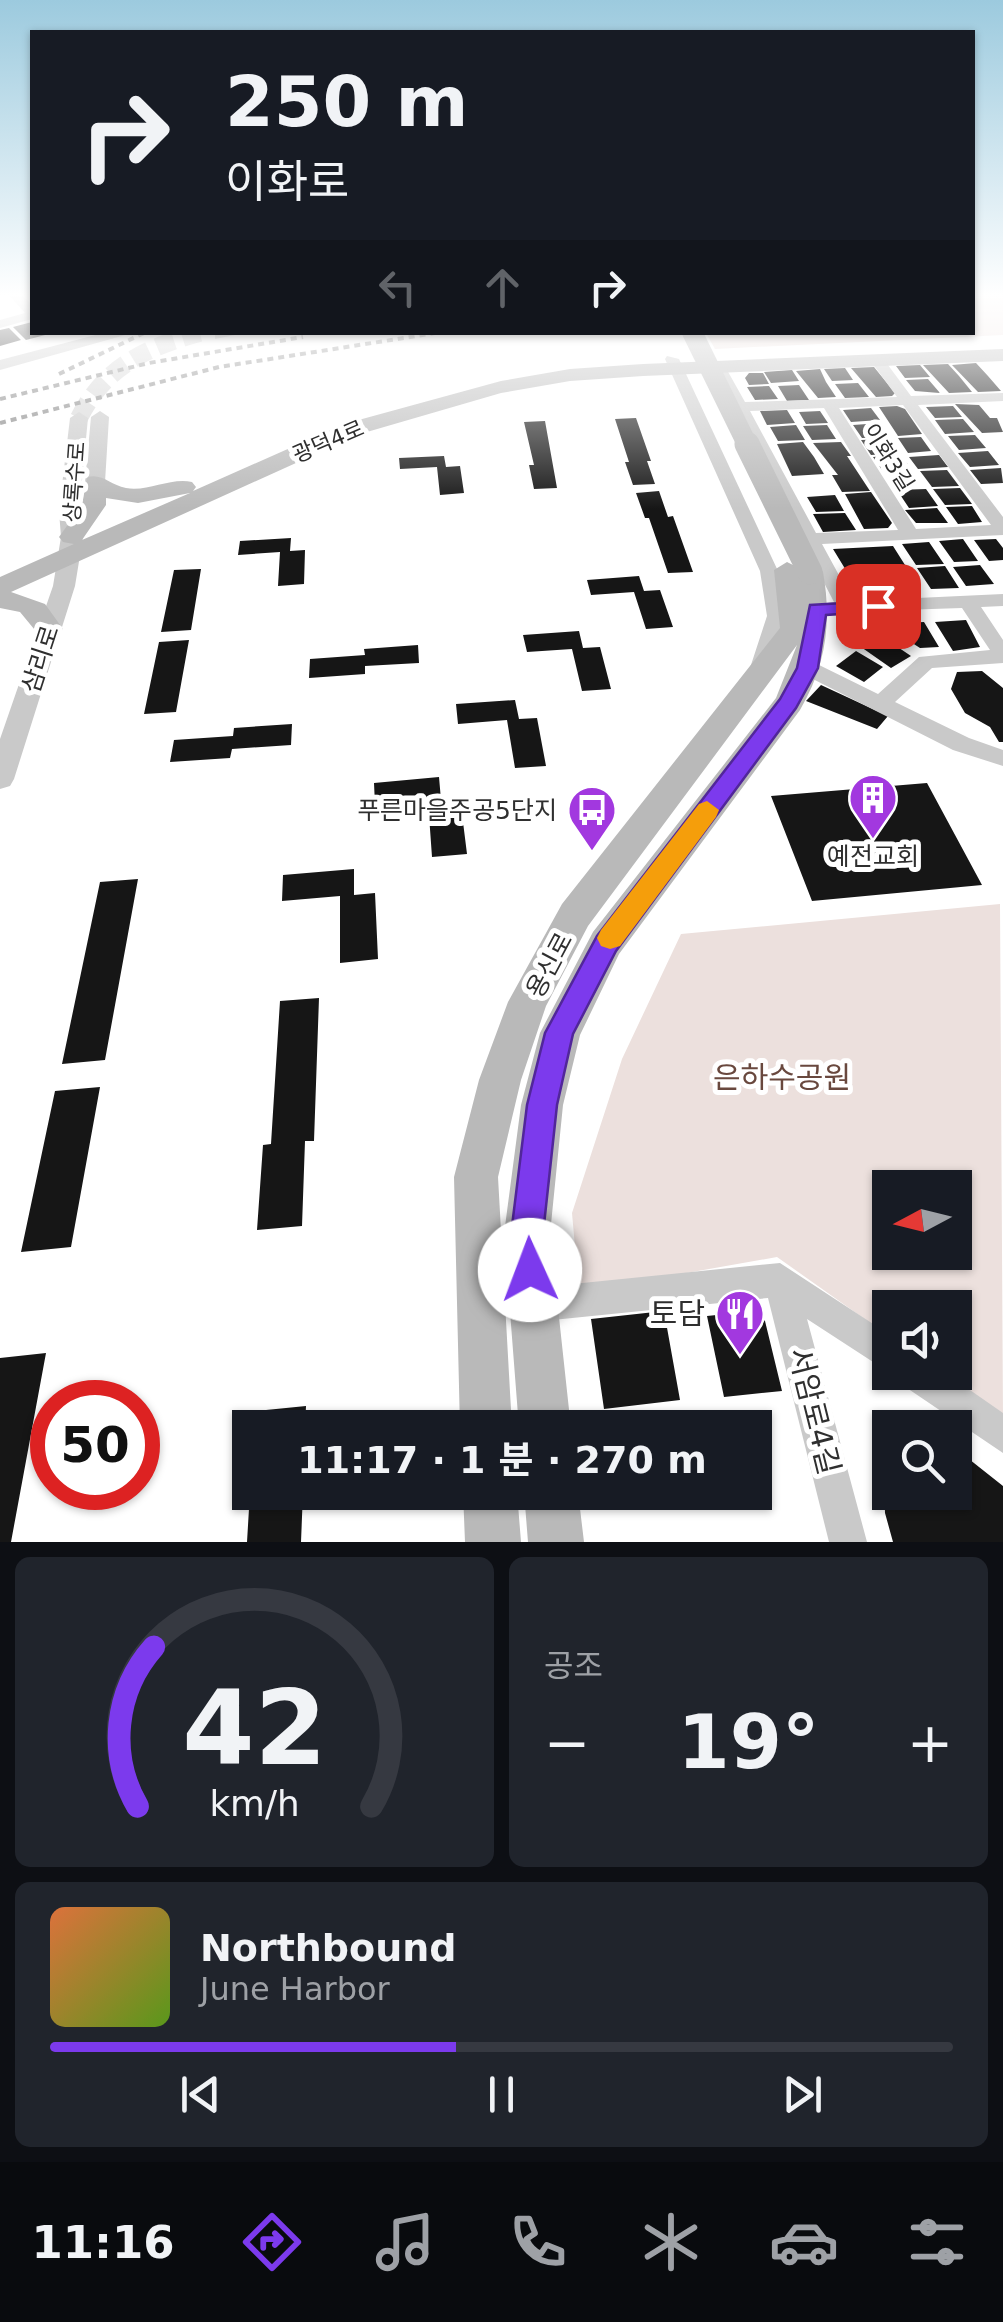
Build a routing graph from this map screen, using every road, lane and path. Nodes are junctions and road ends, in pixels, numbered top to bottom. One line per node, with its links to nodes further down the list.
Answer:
1 (568, 365): 14 (main road, 광덕4로)
2 (666, 365): 17 (main road, 광덕4로)
3 (674, 365): 27 (street)
4 (696, 365): 19 (main road)
5 (708, 365): 19 (main road, bridge)
6 (718, 365): 11 (street)
7 (882, 365): 9 (street, 이화3길)
8 (996, 397): 9 (street); 12 (street)
9 (909, 400): 10 (street); 15 (street, 이화3길)
10 (829, 404): 11 (street); 16 (street, 이화3길)
11 (742, 407): 19 (street)
12 (1003, 414)
13 (95, 482): 14 (main road); 17 (main road, 상록수로); 17 (street, 상록수로)
14 (184, 487): 17 (main road, 광덕4로)
15 (1003, 530): 16 (street, 이화3길)
16 (910, 534): 19 (street, 이화3길)
17 (69, 547): 18 (main road, 광덕4로); 20 (main road, 광덕4로); 24 (street, 삼리로)
18 (0, 569)
19 (814, 580): 23 (street); 26 (main road, 용신로); 27 (main road, 용신로)
20 (0, 587)
21 (0, 600): 24 (main road)
22 (1003, 600): 23 (street)
23 (968, 602): 25 (street)
24 (50, 629): 30 (street, 삼리로)
25 (1003, 655): 28 (street)
26 (808, 668): 28 (street); 32 (main road, 용신로)
27 (756, 678): 35 (main road, 용신로)
28 (882, 702): 29 (street)
29 (1003, 758)
30 (0, 779)
31 (780, 1280): 32 (street); 33 (street); 42 (street, 서암로4길)
32 (534, 1305): 36 (main road, 용신로)
33 (872, 1344)
34 (939, 1390): 37 (street)
35 (485, 1410)
36 (543, 1410)
37 (1003, 1435)
38 (491, 1510): 40 (main road)
39 (553, 1510): 41 (main road)
40 (494, 1542)
41 (556, 1542)
42 (848, 1542)

